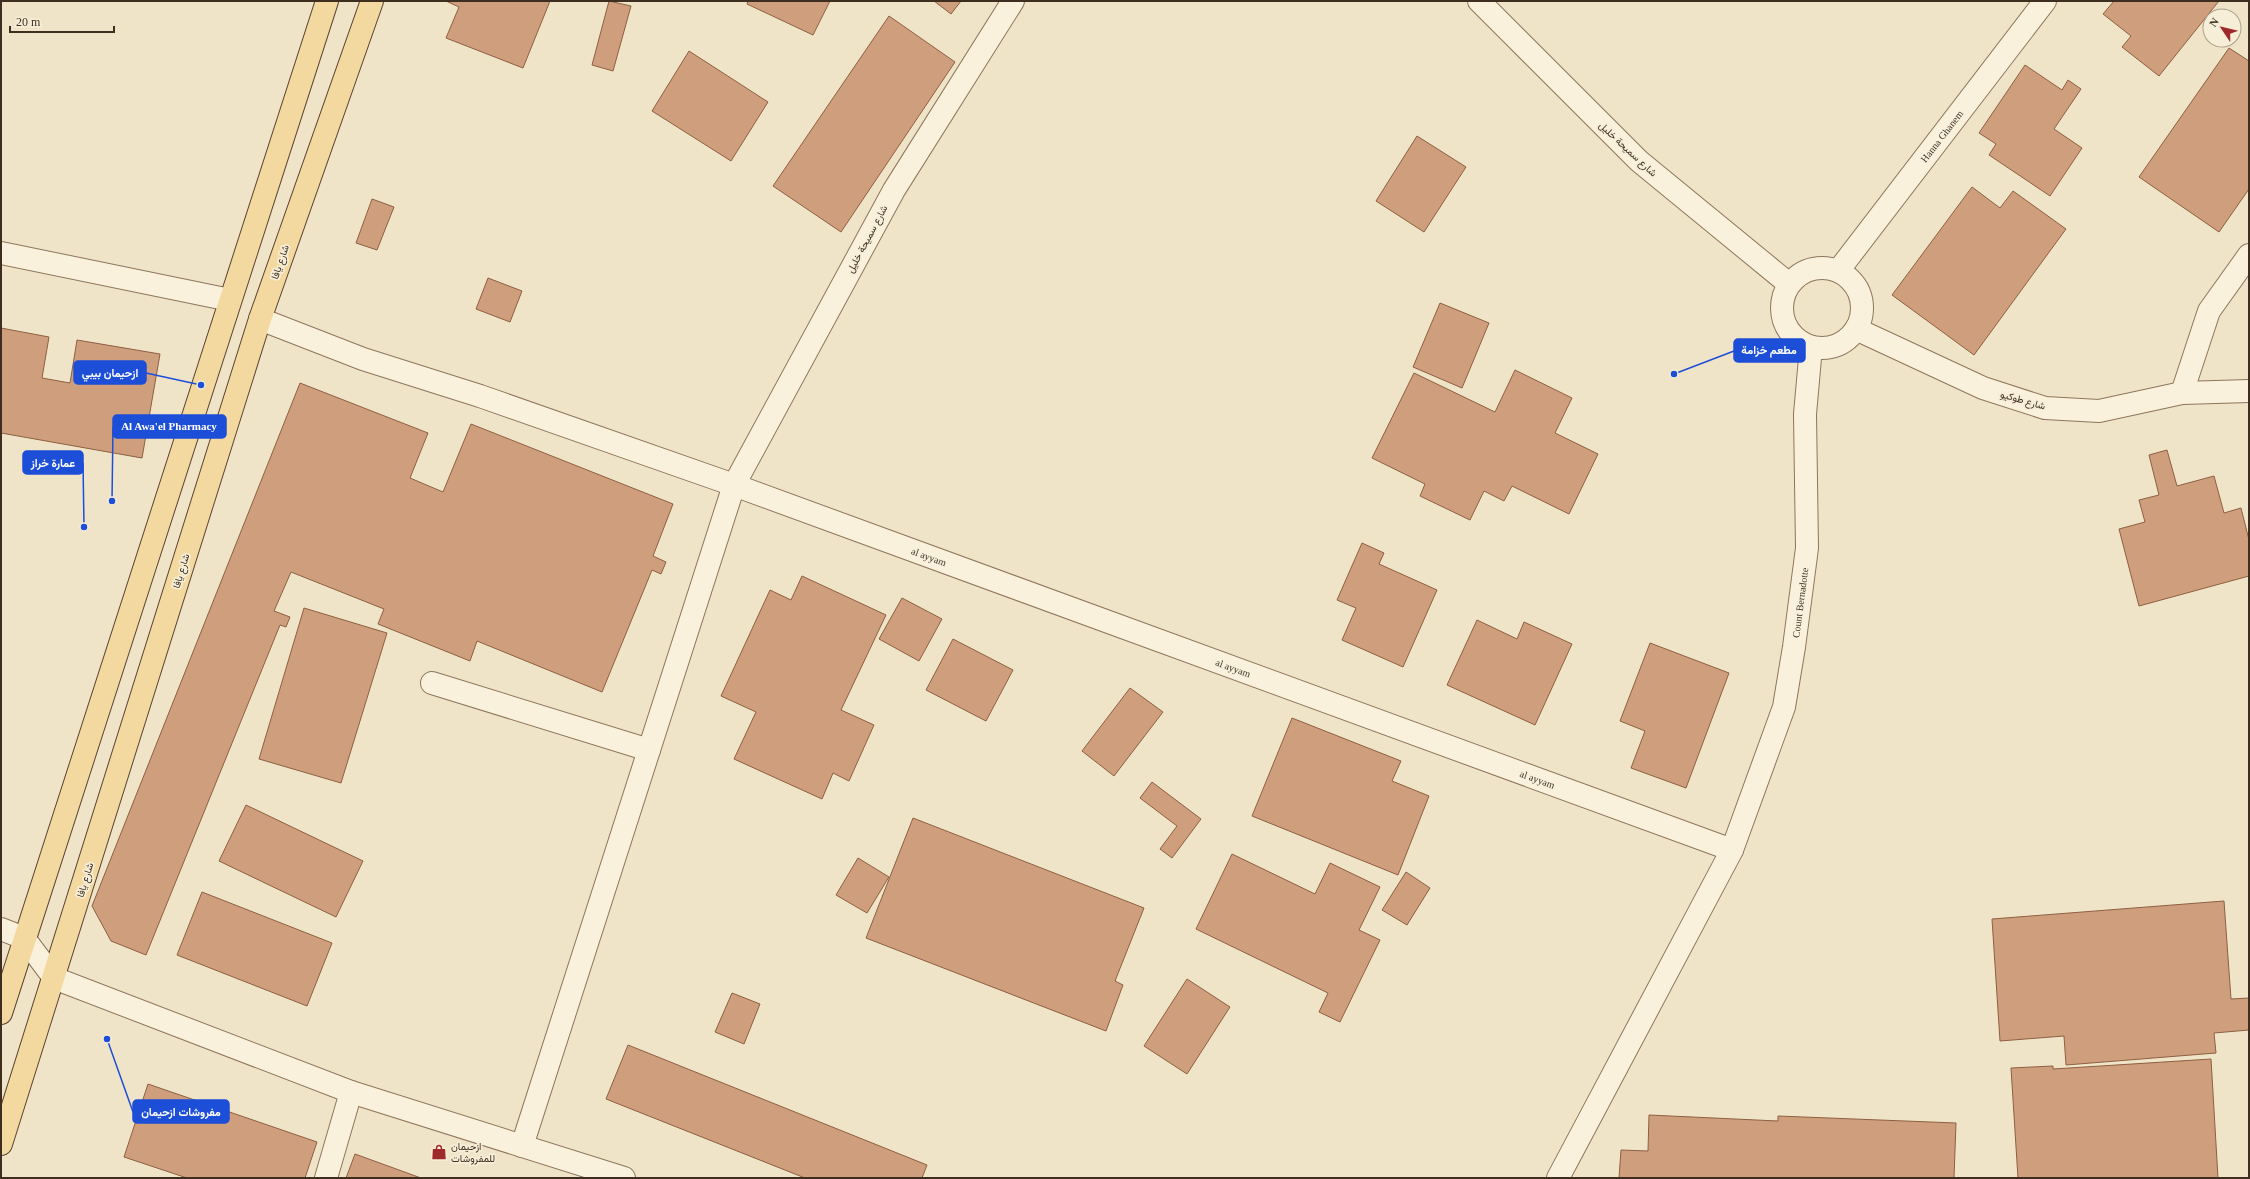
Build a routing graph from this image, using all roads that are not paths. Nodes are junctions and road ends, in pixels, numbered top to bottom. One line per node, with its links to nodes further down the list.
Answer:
1 (327, 1): 10 (main road)
2 (372, 1): 11 (main road, شارع يافا)
3 (1013, 1): 16 (street, شارع سميحة خليل)
4 (1479, 1): 9 (street, شارع سميحة خليل)
5 (2045, 1): 8 (street, Hanna Ghanem)
6 (1, 253): 10 (street)
7 (2249, 255): 15 (street)
8 (1838, 270): 9 (street); 12 (street)
9 (1789, 284): 13 (street)
10 (230, 300): 21 (main road)
11 (260, 319): 16 (street, al ayyam); 22 (main road, شارع يافا)
12 (1856, 329): 13 (street); 15 (street, شارع طوكيو)
13 (1811, 347): 19 (street, Count Bernadotte)
14 (2249, 391): 15 (street, شارع طوكيو)
15 (2182, 393)
16 (734, 485): 18 (street, شارع سميحة خليل); 19 (street, al ayyam)
17 (432, 682): 18 (street)
18 (649, 750): 26 (street, شارع سميحة خليل)
19 (1732, 850): 29 (street, Count Bernadotte)
20 (1, 929): 21 (street)
21 (24, 938): 22 (street); 23 (main road)
22 (54, 978): 24 (street); 25 (main road, شارع يافا)
23 (1, 1013)
24 (351, 1092): 26 (street); 27 (street)
25 (1, 1144)
26 (522, 1146): 28 (street)
27 (326, 1178)
28 (624, 1178)
29 (1558, 1178)

